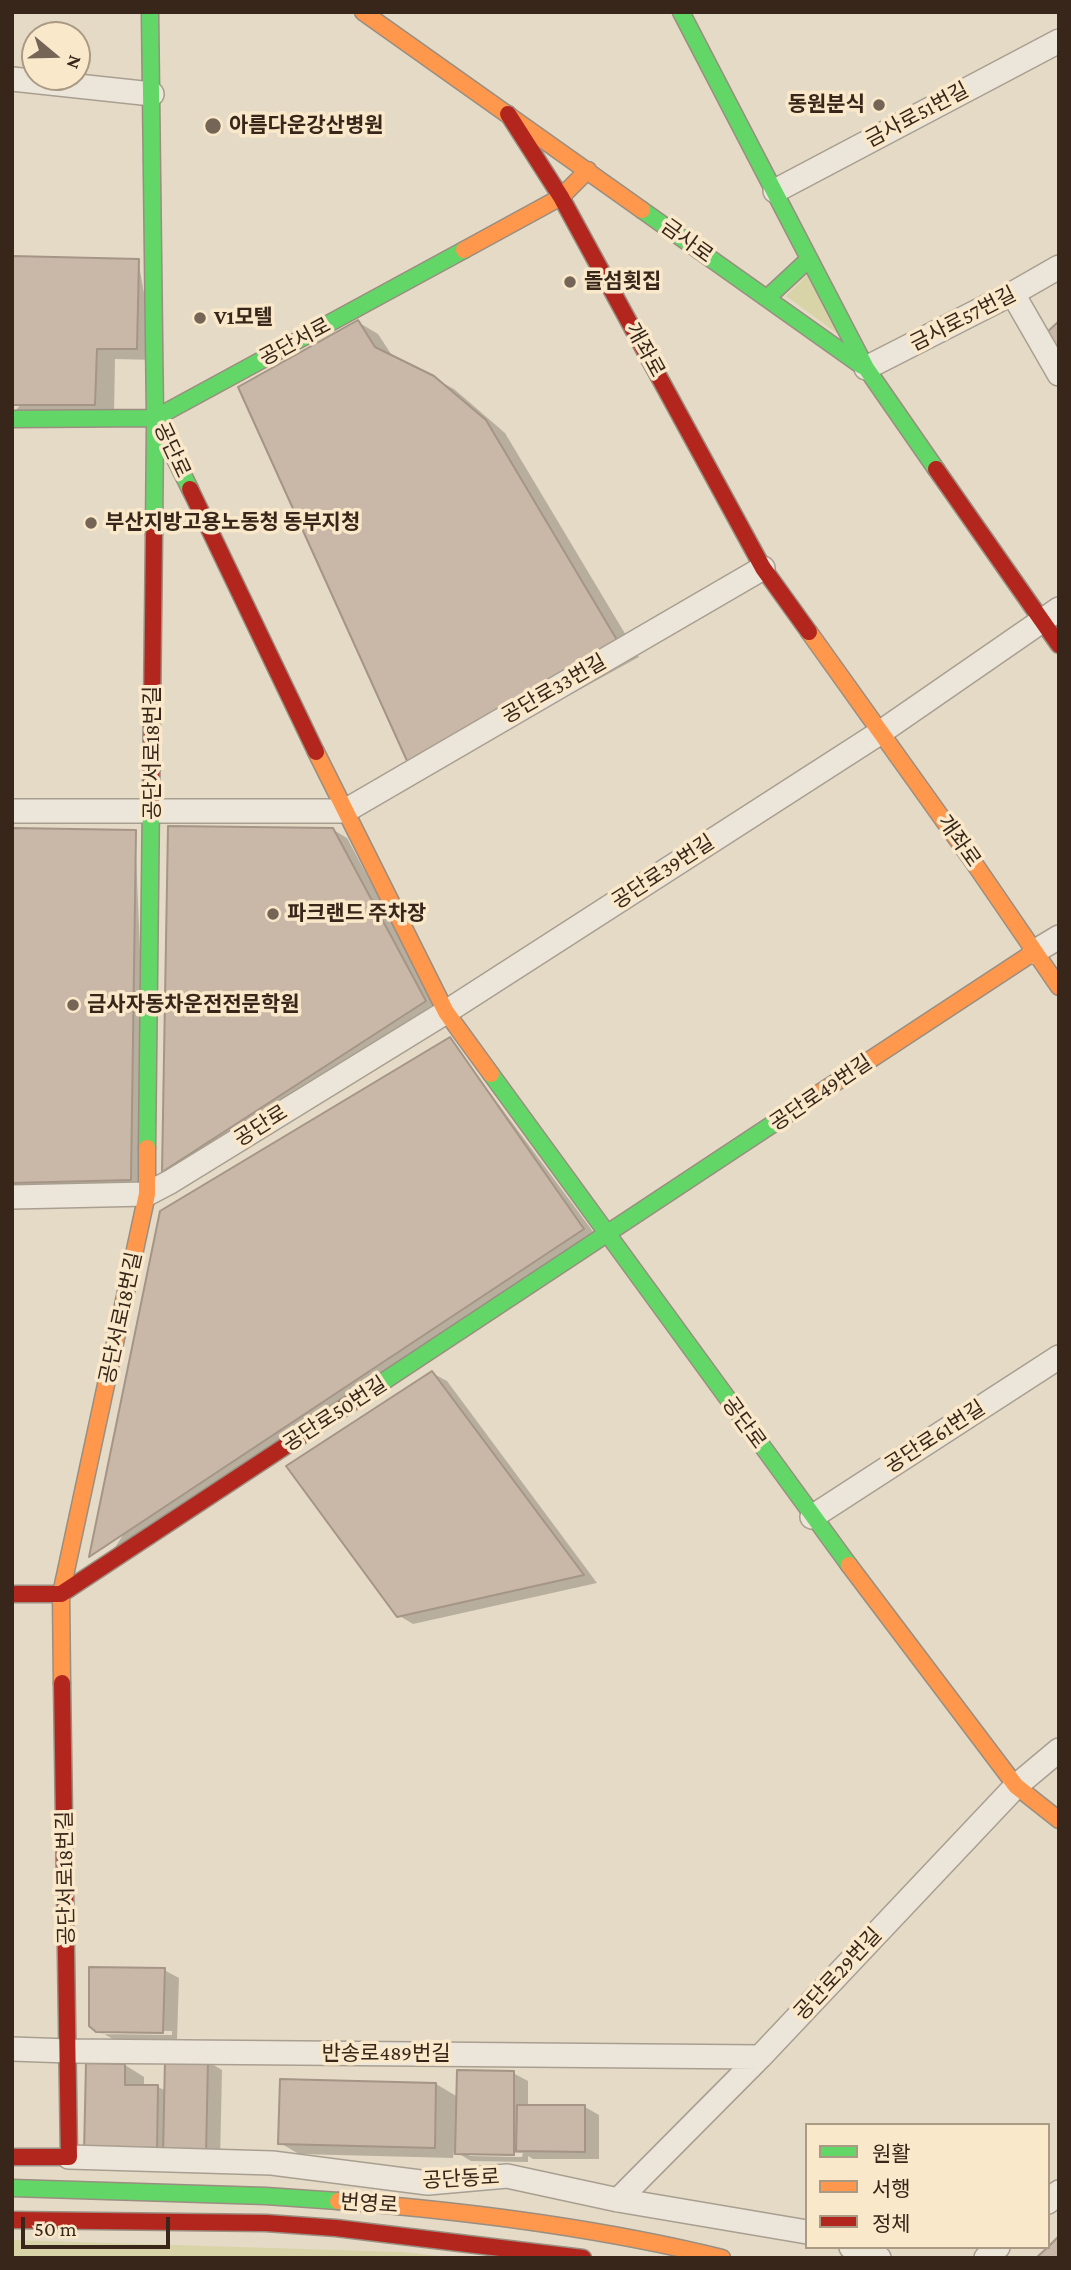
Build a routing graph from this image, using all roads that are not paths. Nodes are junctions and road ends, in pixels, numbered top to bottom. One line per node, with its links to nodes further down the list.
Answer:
1 (150, 12): 6 (main road, 공단로)
2 (363, 12): 7 (main road, 개좌로)
3 (681, 12): 9 (main road, 금사로)
4 (1059, 41): 9 (street, 금사로51번길)
5 (12, 79): 6 (street)
6 (152, 94): 17 (main road, 공단로)
7 (508, 114): 8 (main road, 금사로); 10 (main road, 개좌로)
8 (588, 170): 10 (main road, 공단서로); 14 (main road, 금사로)
9 (775, 191): 11 (main road, 금사로)
10 (561, 197): 17 (main road, 공단서로); 19 (main road, 개좌로)
11 (809, 259): 14 (main road); 15 (main road, 금사로)
12 (1059, 267): 13 (street, 금사로57번길)
13 (1013, 294): 15 (street, 금사로57번길); 16 (street)
14 (767, 298): 15 (main road, 금사로)
15 (866, 369): 20 (main road, 금사로)
16 (1059, 374)
17 (155, 418): 18 (main road, 공단서로); 24 (main road, 공단서로18번길); 25 (main road, 공단로)
18 (12, 419)
19 (763, 568): 22 (main road, 개좌로); 25 (street, 공단로33번길)
20 (1051, 616): 21 (main road, 금사로); 22 (street)
21 (1059, 645)
22 (881, 732): 27 (main road, 개좌로); 29 (street, 공단로39번길)
23 (12, 811): 24 (street)
24 (153, 811): 25 (street); 30 (main road, 공단서로18번길)
25 (345, 811): 29 (main road, 공단로)
26 (1059, 937): 27 (street)
27 (1034, 952): 28 (main road, 개좌로); 32 (main road, 공단로49번길)
28 (1059, 987)
29 (446, 1012): 30 (street, 공단로); 32 (main road, 공단로)
30 (148, 1194): 31 (street); 36 (main road, 공단서로18번길)
31 (12, 1196)
32 (608, 1234): 34 (main road, 공단로); 36 (main road, 공단로50번길)
33 (1059, 1357): 34 (street, 공단로61번길)
34 (812, 1517): 38 (main road, 공단로)
35 (12, 1594): 36 (main road)
36 (61, 1594): 41 (main road, 공단서로18번길)
37 (1059, 1750): 38 (street, 공단로29번길)
38 (1016, 1786): 39 (main road, 공단로); 42 (street, 공단로29번길)
39 (1059, 1820)
40 (12, 2049): 41 (street, 반송로489번길)
41 (69, 2051): 42 (street, 반송로489번길); 44 (main road, 공단서로18번길)
42 (760, 2057): 46 (street, 공단로29번길)
43 (12, 2157): 44 (main road)
44 (69, 2157): 46 (street, 공단동로)
45 (12, 2188): 51 (main road, 번영로)
46 (618, 2200): 48 (street, 공단동로)
47 (12, 2220): 50 (main road, 번영로)
48 (805, 2232)
49 (856, 2249): 52 (street)
50 (583, 2258)
51 (722, 2258)
52 (879, 2258)

